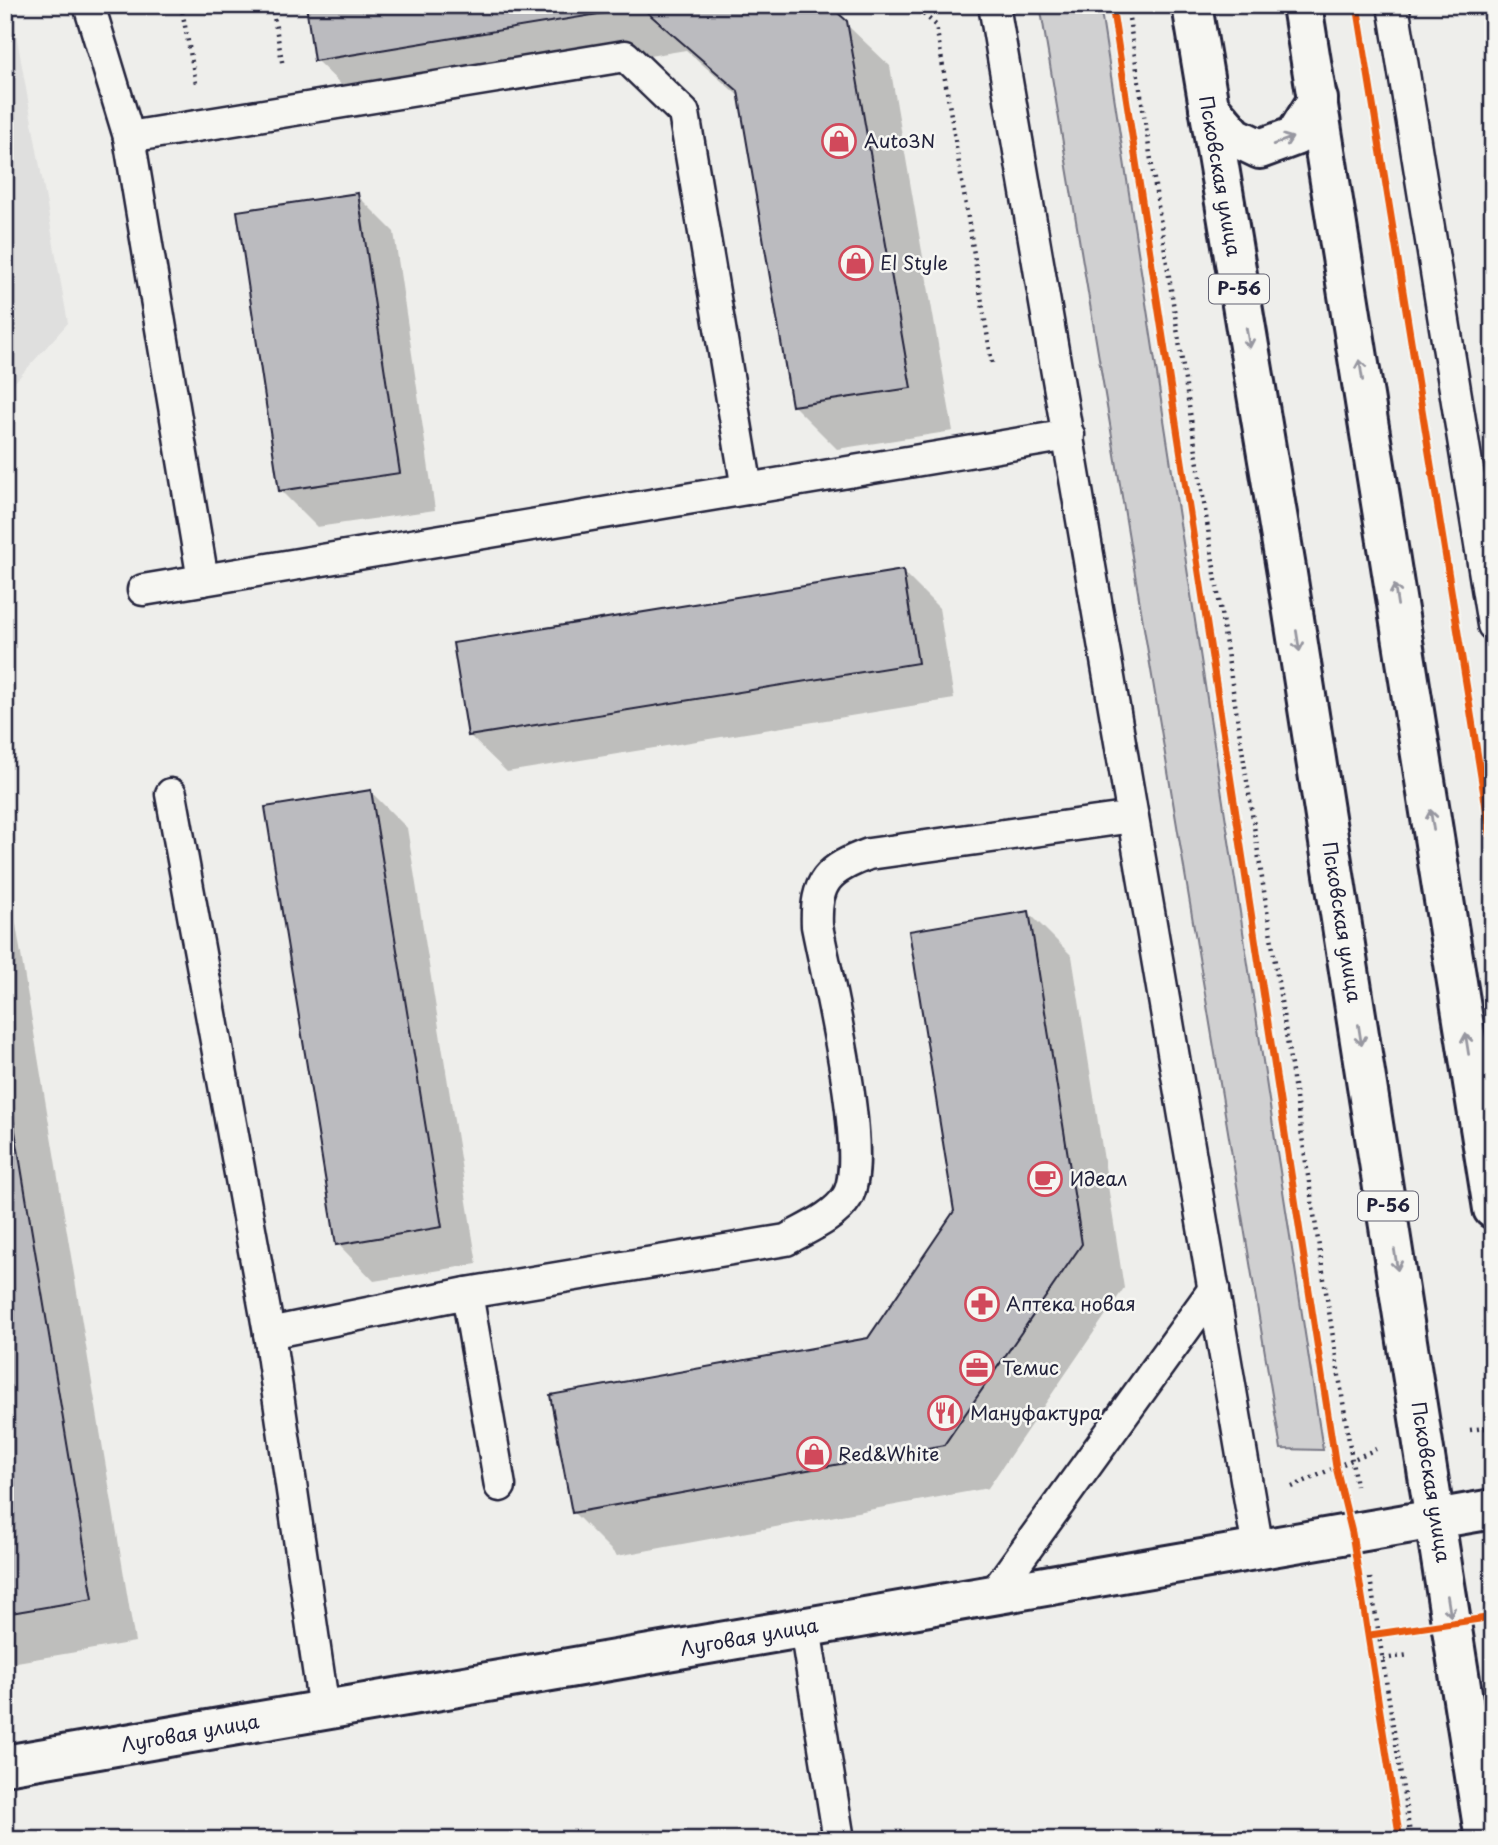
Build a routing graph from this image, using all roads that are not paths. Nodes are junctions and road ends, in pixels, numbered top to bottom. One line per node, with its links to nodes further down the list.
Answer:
1 (89, 5): 8 (lane)
2 (994, 5): 9 (lane)
3 (1192, 5): 7 (main road, Псковская улица / Р-56)
4 (1303, 5): 6 (main road)
5 (1392, 5): 13 (lane)
6 (1318, 99): 7 (main road, one-way to 6); 16 (main road, one-way to 6)
7 (1209, 107): 22 (main road, Псковская улица / Р-56, one-way to 22)
8 (129, 137): 10 (lane); 11 (lane)
9 (1069, 435): 10 (lane); 15 (lane)
10 (747, 489): 11 (lane)
11 (203, 580): 12 (lane)
12 (143, 590)
13 (1493, 625)
14 (171, 794): 19 (lane)
15 (1133, 817): 17 (lane); 18 (lane)
16 (1493, 1209)
17 (1214, 1289): 23 (lane); 24 (lane)
18 (467, 1293): 19 (lane); 20 (lane)
19 (269, 1333): 26 (lane)
20 (500, 1486)
21 (1493, 1509): 22 (main road, Луговая улица)
22 (1436, 1517): 23 (main road, Луговая улица); 29 (main road, Псковская улица / Р-56, one-way to 29)
23 (1258, 1549): 24 (main road, Луговая улица)
24 (993, 1595): 25 (main road, Луговая улица)
25 (805, 1628): 26 (main road, Луговая улица); 28 (lane)
26 (324, 1710): 27 (main road, Луговая улица)
27 (5, 1765)
28 (839, 1840)
29 (1485, 1840)

